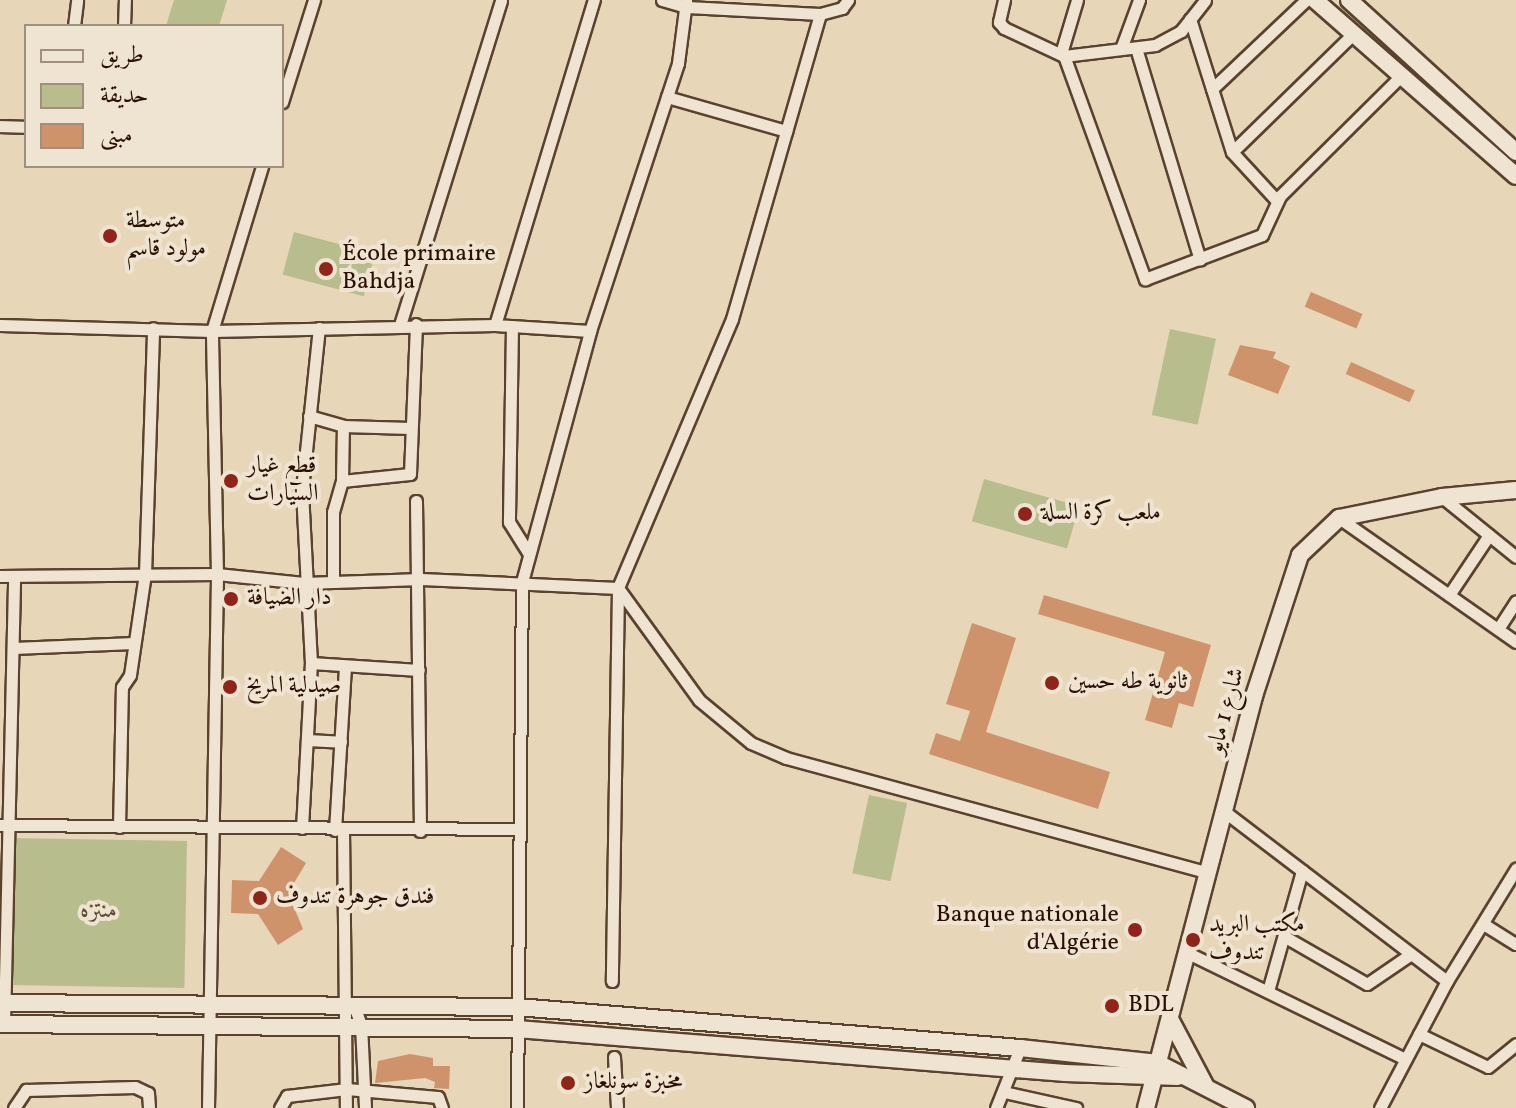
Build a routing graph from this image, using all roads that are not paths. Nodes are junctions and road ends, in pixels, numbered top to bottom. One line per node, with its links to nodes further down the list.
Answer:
1 (77, 0): 19 (street)
2 (125, 0): 20 (street)
3 (314, 0): 27 (street)
4 (501, 0): 40 (street)
5 (594, 0): 41 (street)
6 (662, 0): 15 (street)
7 (848, 0): 17 (street)
8 (1004, 0): 24 (street)
9 (1077, 0): 24 (street)
10 (1139, 0): 23 (street)
11 (1205, 0): 18 (street)
12 (1306, 0): 26 (street)
13 (1315, 0): 21 (street)
14 (1349, 0): 33 (street)
15 (687, 4): 16 (street); 28 (street)
16 (767, 6): 17 (street)
17 (820, 14): 31 (street)
18 (1190, 19): 22 (street); 26 (street)
19 (74, 24)
20 (124, 24)
21 (1353, 34): 25 (street); 32 (street)
22 (1136, 48): 23 (street); 37 (street)
23 (1121, 49): 24 (street)
24 (1064, 56): 37 (street)
25 (1401, 76): 35 (street); 36 (street)
26 (1212, 89): 32 (street)
27 (284, 96)
28 (667, 97): 31 (street); 46 (street)
29 (0, 126): 30 (street)
30 (24, 127)
31 (786, 131): 66 (street)
32 (1232, 152): 36 (street)
33 (1516, 152)
34 (261, 168): 45 (street)
35 (1516, 176)
36 (1277, 201): 37 (street)
37 (1200, 260)
38 (416, 324): 40 (street); 41 (street); 49 (street)
39 (0, 325): 43 (street)
40 (400, 325): 44 (street)
41 (495, 325): 42 (street)
42 (512, 326): 46 (street); 56 (street)
43 (153, 328): 45 (street); 58 (street)
44 (319, 328): 45 (street); 47 (street)
45 (212, 331): 59 (street)
46 (590, 331): 56 (street)
47 (309, 416): 48 (street); 65 (street)
48 (343, 426): 49 (street); 50 (street)
49 (410, 428): 50 (street)
50 (342, 481): 63 (street)
51 (1516, 490): 52 (street)
52 (1442, 497): 54 (street); 55 (street)
53 (416, 501): 62 (street)
54 (1339, 518): 67 (street); 78 (street, شارع 1 مايو)
55 (1489, 535): 57 (street); 67 (street)
56 (528, 553): 64 (street)
57 (1516, 557)
58 (145, 574): 59 (street); 61 (street); 71 (street)
59 (217, 574): 65 (street); 82 (street)
60 (0, 576): 61 (street)
61 (14, 576): 72 (street)
62 (421, 579): 63 (street); 64 (street); 75 (street)
63 (333, 582): 65 (street)
64 (522, 582): 66 (street); 83 (street)
65 (304, 583): 73 (street)
66 (618, 588): 88 (street); 94 (street)
67 (1449, 595): 69 (street)
68 (1516, 601): 69 (street)
69 (1498, 629): 70 (street)
70 (1516, 642)
71 (134, 643): 72 (street); 80 (street)
72 (13, 648): 79 (street)
73 (311, 663): 74 (street); 76 (street)
74 (345, 667): 75 (street); 77 (street)
75 (419, 670): 85 (street)
76 (307, 740): 77 (street); 81 (street)
77 (341, 742): 84 (street)
78 (1225, 812): 87 (street); 88 (street, شارع 1 مايو)
79 (5, 825): 80 (street); 97 (street)
80 (119, 827): 82 (street)
81 (302, 828): 82 (street); 84 (street)
82 (210, 829): 99 (street)
83 (519, 829): 85 (street); 100 (street)
84 (339, 830): 85 (street); 98 (street)
85 (420, 831)
86 (1516, 869): 89 (street)
87 (1302, 871): 90 (street); 93 (street)
88 (1208, 873): 92 (street, شارع 1 مايو)
89 (1485, 925): 91 (street); 95 (street)
90 (1287, 938): 93 (street); 96 (street)
91 (1516, 944)
92 (1188, 953): 96 (street); 101 (street, شارع 1 مايو)
93 (1411, 954): 95 (street)
94 (612, 981)
95 (1447, 981): 106 (street)
96 (1268, 991): 110 (street)
97 (2, 1002): 99 (street); 103 (street)
98 (350, 1003): 99 (street); 100 (street); 104 (street)
99 (208, 1004): 102 (street)
100 (517, 1007): 105 (street); 108 (street)
101 (1170, 1019): 112 (street, شارع 1 مايو); 113 (street)
102 (209, 1023): 103 (street); 104 (street); 119 (street)
103 (2, 1024)
104 (353, 1025): 105 (street); 114 (street); 115 (street)
105 (517, 1029): 111 (street); 124 (street)
106 (1419, 1034): 107 (street); 110 (street)
107 (1516, 1044)
108 (1020, 1048): 111 (street); 112 (street)
109 (614, 1057): 125 (street)
110 (1405, 1059): 130 (street)
111 (1015, 1069): 112 (street); 116 (street)
112 (1156, 1071): 113 (street); 128 (street, شارع 1 مايو)
113 (1206, 1087): 129 (street)
114 (347, 1089): 115 (street); 120 (street); 121 (street)
115 (365, 1090): 122 (street); 123 (street)
116 (1004, 1092): 126 (street); 127 (street)
117 (14, 1108): 118 (street)
118 (149, 1108)
119 (208, 1108)
120 (280, 1108)
121 (346, 1108)
122 (365, 1108)
123 (442, 1108)
124 (517, 1108)
125 (617, 1108)
126 (996, 1108)
127 (1076, 1108)
128 (1146, 1108)
129 (1246, 1108)
130 (1380, 1108)

